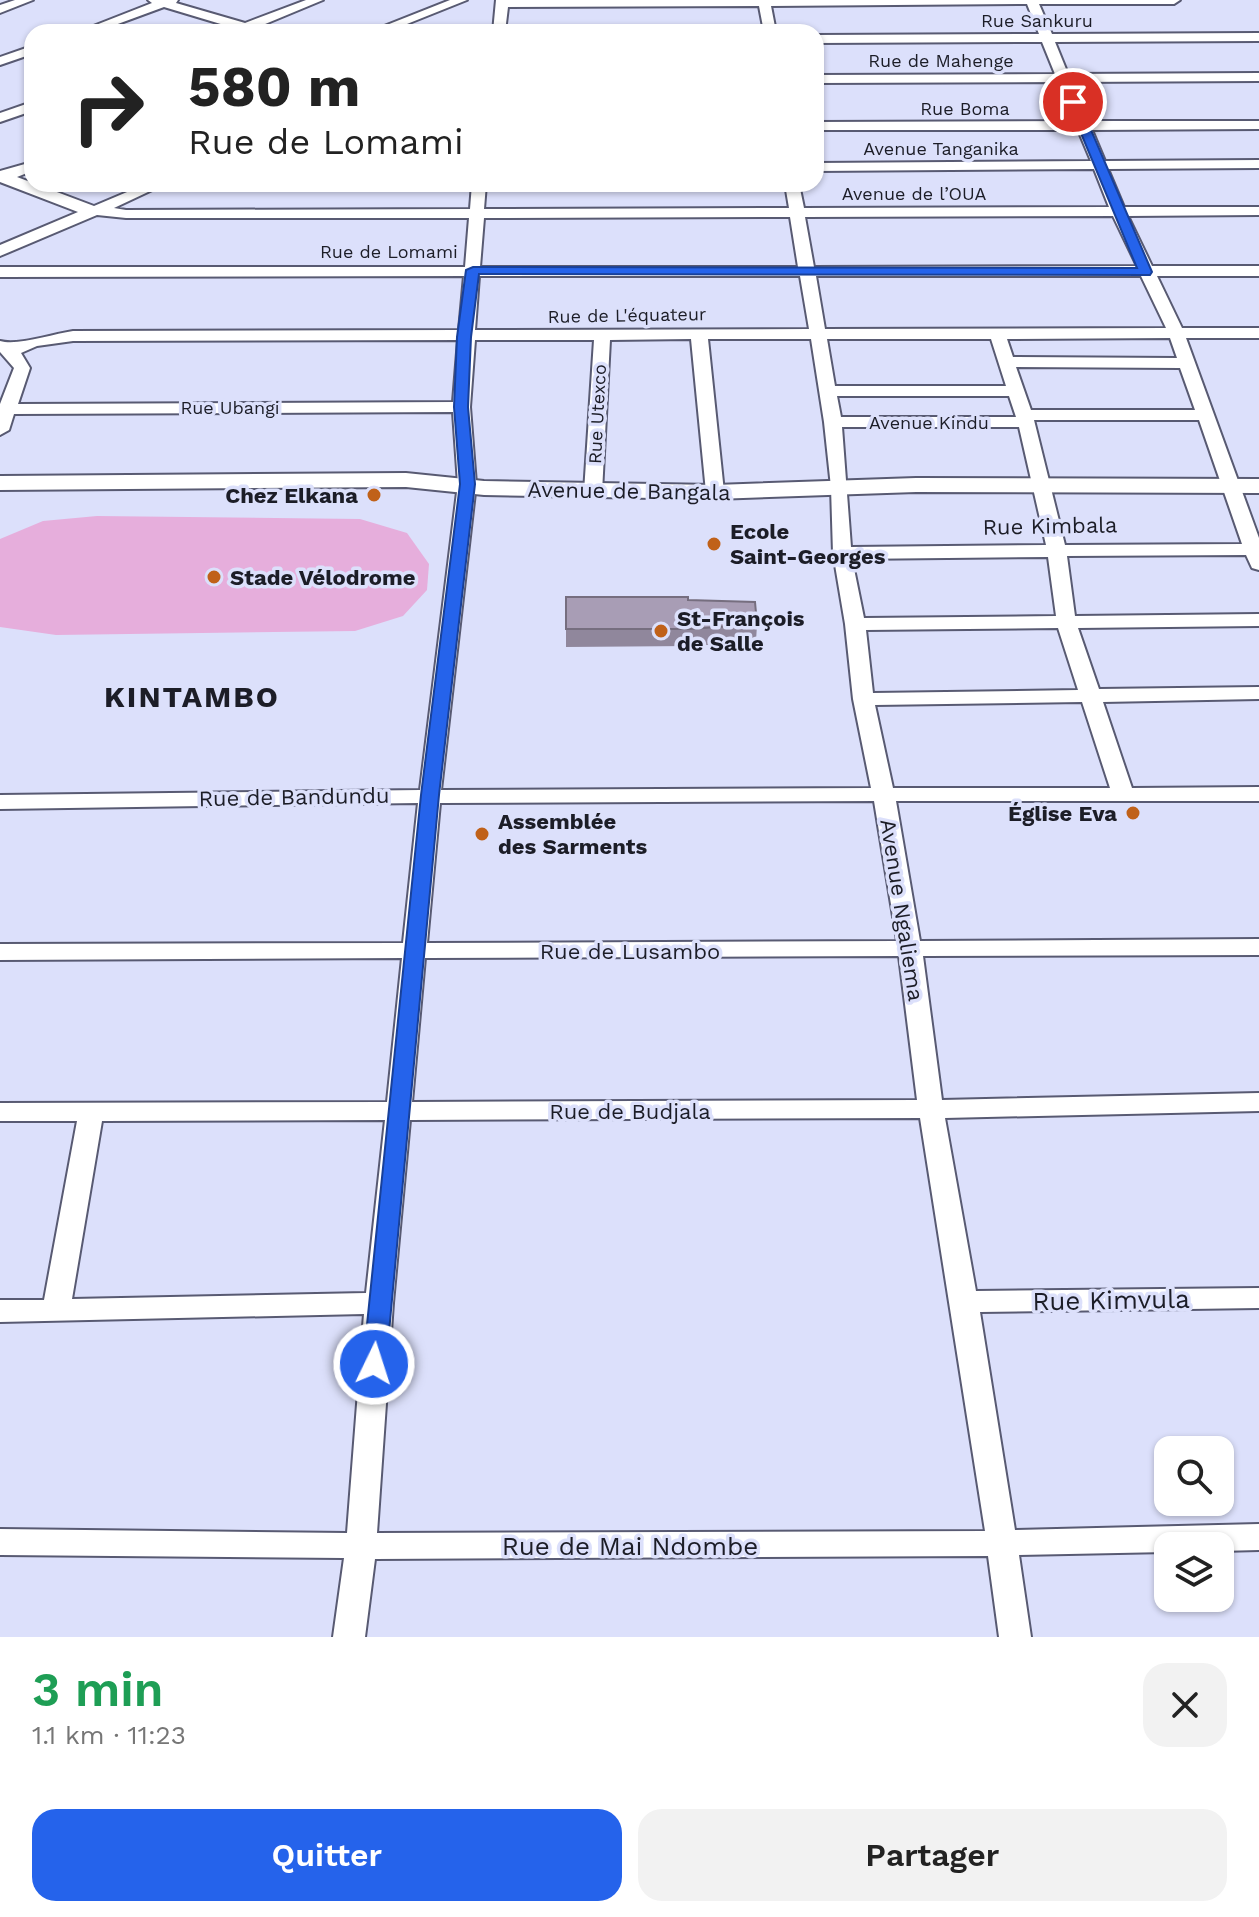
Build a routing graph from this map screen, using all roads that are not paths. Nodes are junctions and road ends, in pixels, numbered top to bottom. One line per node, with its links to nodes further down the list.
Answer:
1 (27, 0): 9 (street)
2 (317, 0): 12 (street)
3 (461, 0): 13 (street)
4 (1031, 0): 5 (street); 8 (street); 17 (street)
5 (1174, 0)
6 (164, 1): 10 (street); 11 (street)
7 (502, 1): 8 (street); 14 (street)
8 (764, 2): 15 (street)
9 (0, 9)
10 (105, 24)
11 (223, 24)
12 (255, 24)
13 (396, 24)
14 (500, 24)
15 (768, 24)
16 (1259, 37): 17 (street, Rue Sankuru)
17 (1045, 38): 18 (street, Rue Sankuru); 24 (street)
18 (824, 39)
19 (0, 46): 20 (street)
20 (24, 52)
21 (24, 54): 22 (street)
22 (0, 61)
23 (1259, 77): 24 (street, Rue de Mahenge)
24 (1064, 78): 25 (street, Rue de Mahenge); 28 (street)
25 (824, 79)
26 (24, 109): 27 (street)
27 (0, 118)
28 (1083, 125): 29 (street, Rue Boma); 30 (street, Rue Boma); 32 (street)
29 (1259, 125)
30 (824, 126)
31 (1259, 164): 32 (street, Avenue Tanganika)
32 (1101, 165): 33 (street, Avenue Tanganika); 43 (street)
33 (824, 167)
34 (24, 169): 35 (street)
35 (1, 177): 36 (street, Avenue de l’OUA)
36 (24, 186)
37 (40, 192): 41 (street, Avenue de l’OUA)
38 (138, 192): 41 (street)
39 (478, 192): 44 (street)
40 (793, 192): 45 (street, Avenue Ngaliema)
41 (90, 211): 44 (street, Avenue de l’OUA); 46 (street)
42 (1259, 211): 43 (street, Avenue de l’OUA)
43 (1119, 212): 45 (street, Avenue de l’OUA); 51 (street)
44 (474, 214): 45 (street, Avenue de l’OUA); 47 (street)
45 (795, 214): 48 (street, Avenue Ngaliema)
46 (0, 251)
47 (473, 270): 48 (street, Rue de Lomami); 50 (street, Rue de Lomami); 58 (street)
48 (807, 271): 51 (street, Rue de Lomami); 56 (street, Avenue Ngaliema)
49 (1259, 271): 51 (street, Rue de Lomami)
50 (0, 272)
51 (1145, 272): 53 (street)
52 (997, 333): 53 (street, Rue de L'équateur); 56 (street, Rue de L'équateur); 60 (street)
53 (1176, 333): 54 (street, Rue de L'équateur); 61 (street)
54 (1259, 333)
55 (699, 334): 56 (street, Rue de L'équateur); 57 (street, Rue de L'équateur); 77 (street)
56 (819, 335): 62 (street, Avenue Ngaliema)
57 (602, 336): 58 (street, Rue de L'équateur); 76 (street, Rue Utexco)
58 (464, 337): 59 (street, Rue de L'équateur); 64 (street)
59 (5, 348): 65 (street)
60 (1007, 362): 61 (street); 63 (street)
61 (1187, 363): 66 (street)
62 (828, 391): 63 (street); 68 (street, Avenue Ngaliema)
63 (1016, 391): 67 (street)
64 (461, 407): 65 (street, Rue Ubangi); 71 (street)
65 (5, 409): 69 (street)
66 (1206, 415): 67 (street, Avenue Kindu); 73 (street)
67 (1025, 419): 68 (street, Avenue Kindu); 72 (street)
68 (833, 422): 75 (street, Avenue Ngaliema)
69 (0, 430)
70 (0, 483): 71 (main road, Avenue de Bangala)
71 (467, 484): 76 (main road, Avenue de Bangala); 89 (street)
72 (1040, 485): 73 (main road, Avenue de Bangala); 75 (main road, Avenue de Bangala); 78 (street)
73 (1231, 486): 74 (main road, Avenue de Bangala); 80 (street)
74 (1259, 486)
75 (840, 487): 77 (main road, Avenue de Bangala); 79 (street, Avenue Ngaliema)
76 (593, 492): 77 (main road, Avenue de Bangala)
77 (715, 492)
78 (1057, 550): 79 (street, Rue Kimbala); 80 (street, Rue Kimbala); 82 (street)
79 (842, 553): 83 (street, Avenue Ngaliema)
80 (1258, 554)
81 (1259, 620): 82 (street)
82 (1066, 621): 83 (street); 85 (street)
83 (855, 624): 86 (street, Avenue Ngaliema)
84 (1259, 693): 85 (street)
85 (1090, 694): 86 (street); 87 (street)
86 (863, 699): 90 (street, Avenue Ngaliema)
87 (1123, 794): 88 (street, Rue de Bandundu); 90 (street, Rue de Bandundu)
88 (1259, 794)
89 (430, 795): 90 (street, Rue de Bandundu); 91 (street, Rue de Bandundu); 95 (street)
90 (884, 797): 93 (street, Avenue Ngaliema)
91 (0, 802)
92 (1259, 947): 93 (street, Rue de Lusambo)
93 (910, 950): 95 (street, Rue de Lusambo); 97 (street, Avenue Ngaliema)
94 (0, 952): 95 (street, Rue de Lusambo)
95 (416, 952): 100 (street)
96 (1259, 1102): 97 (street, Rue de Budjala)
97 (931, 1109): 100 (street, Rue de Budjala); 102 (street, Avenue Ngaliema)
98 (0, 1112): 99 (street, Rue de Budjala)
99 (91, 1112): 100 (street, Rue de Budjala); 104 (street)
100 (399, 1112): 103 (street)
101 (1259, 1298): 102 (street, Rue Kimvula)
102 (963, 1302): 108 (street, Avenue Ngaliema)
103 (379, 1303): 104 (street); 109 (street)
104 (56, 1310): 105 (street)
105 (0, 1311)
106 (1259, 1537): 108 (street, Rue de Mai Ndombe)
107 (0, 1542): 109 (street, Rue de Mai Ndombe)
108 (1003, 1545): 109 (street, Rue de Mai Ndombe); 111 (street, Avenue Ngaliema)
109 (361, 1547): 110 (street)
110 (349, 1637)
111 (1015, 1637)

